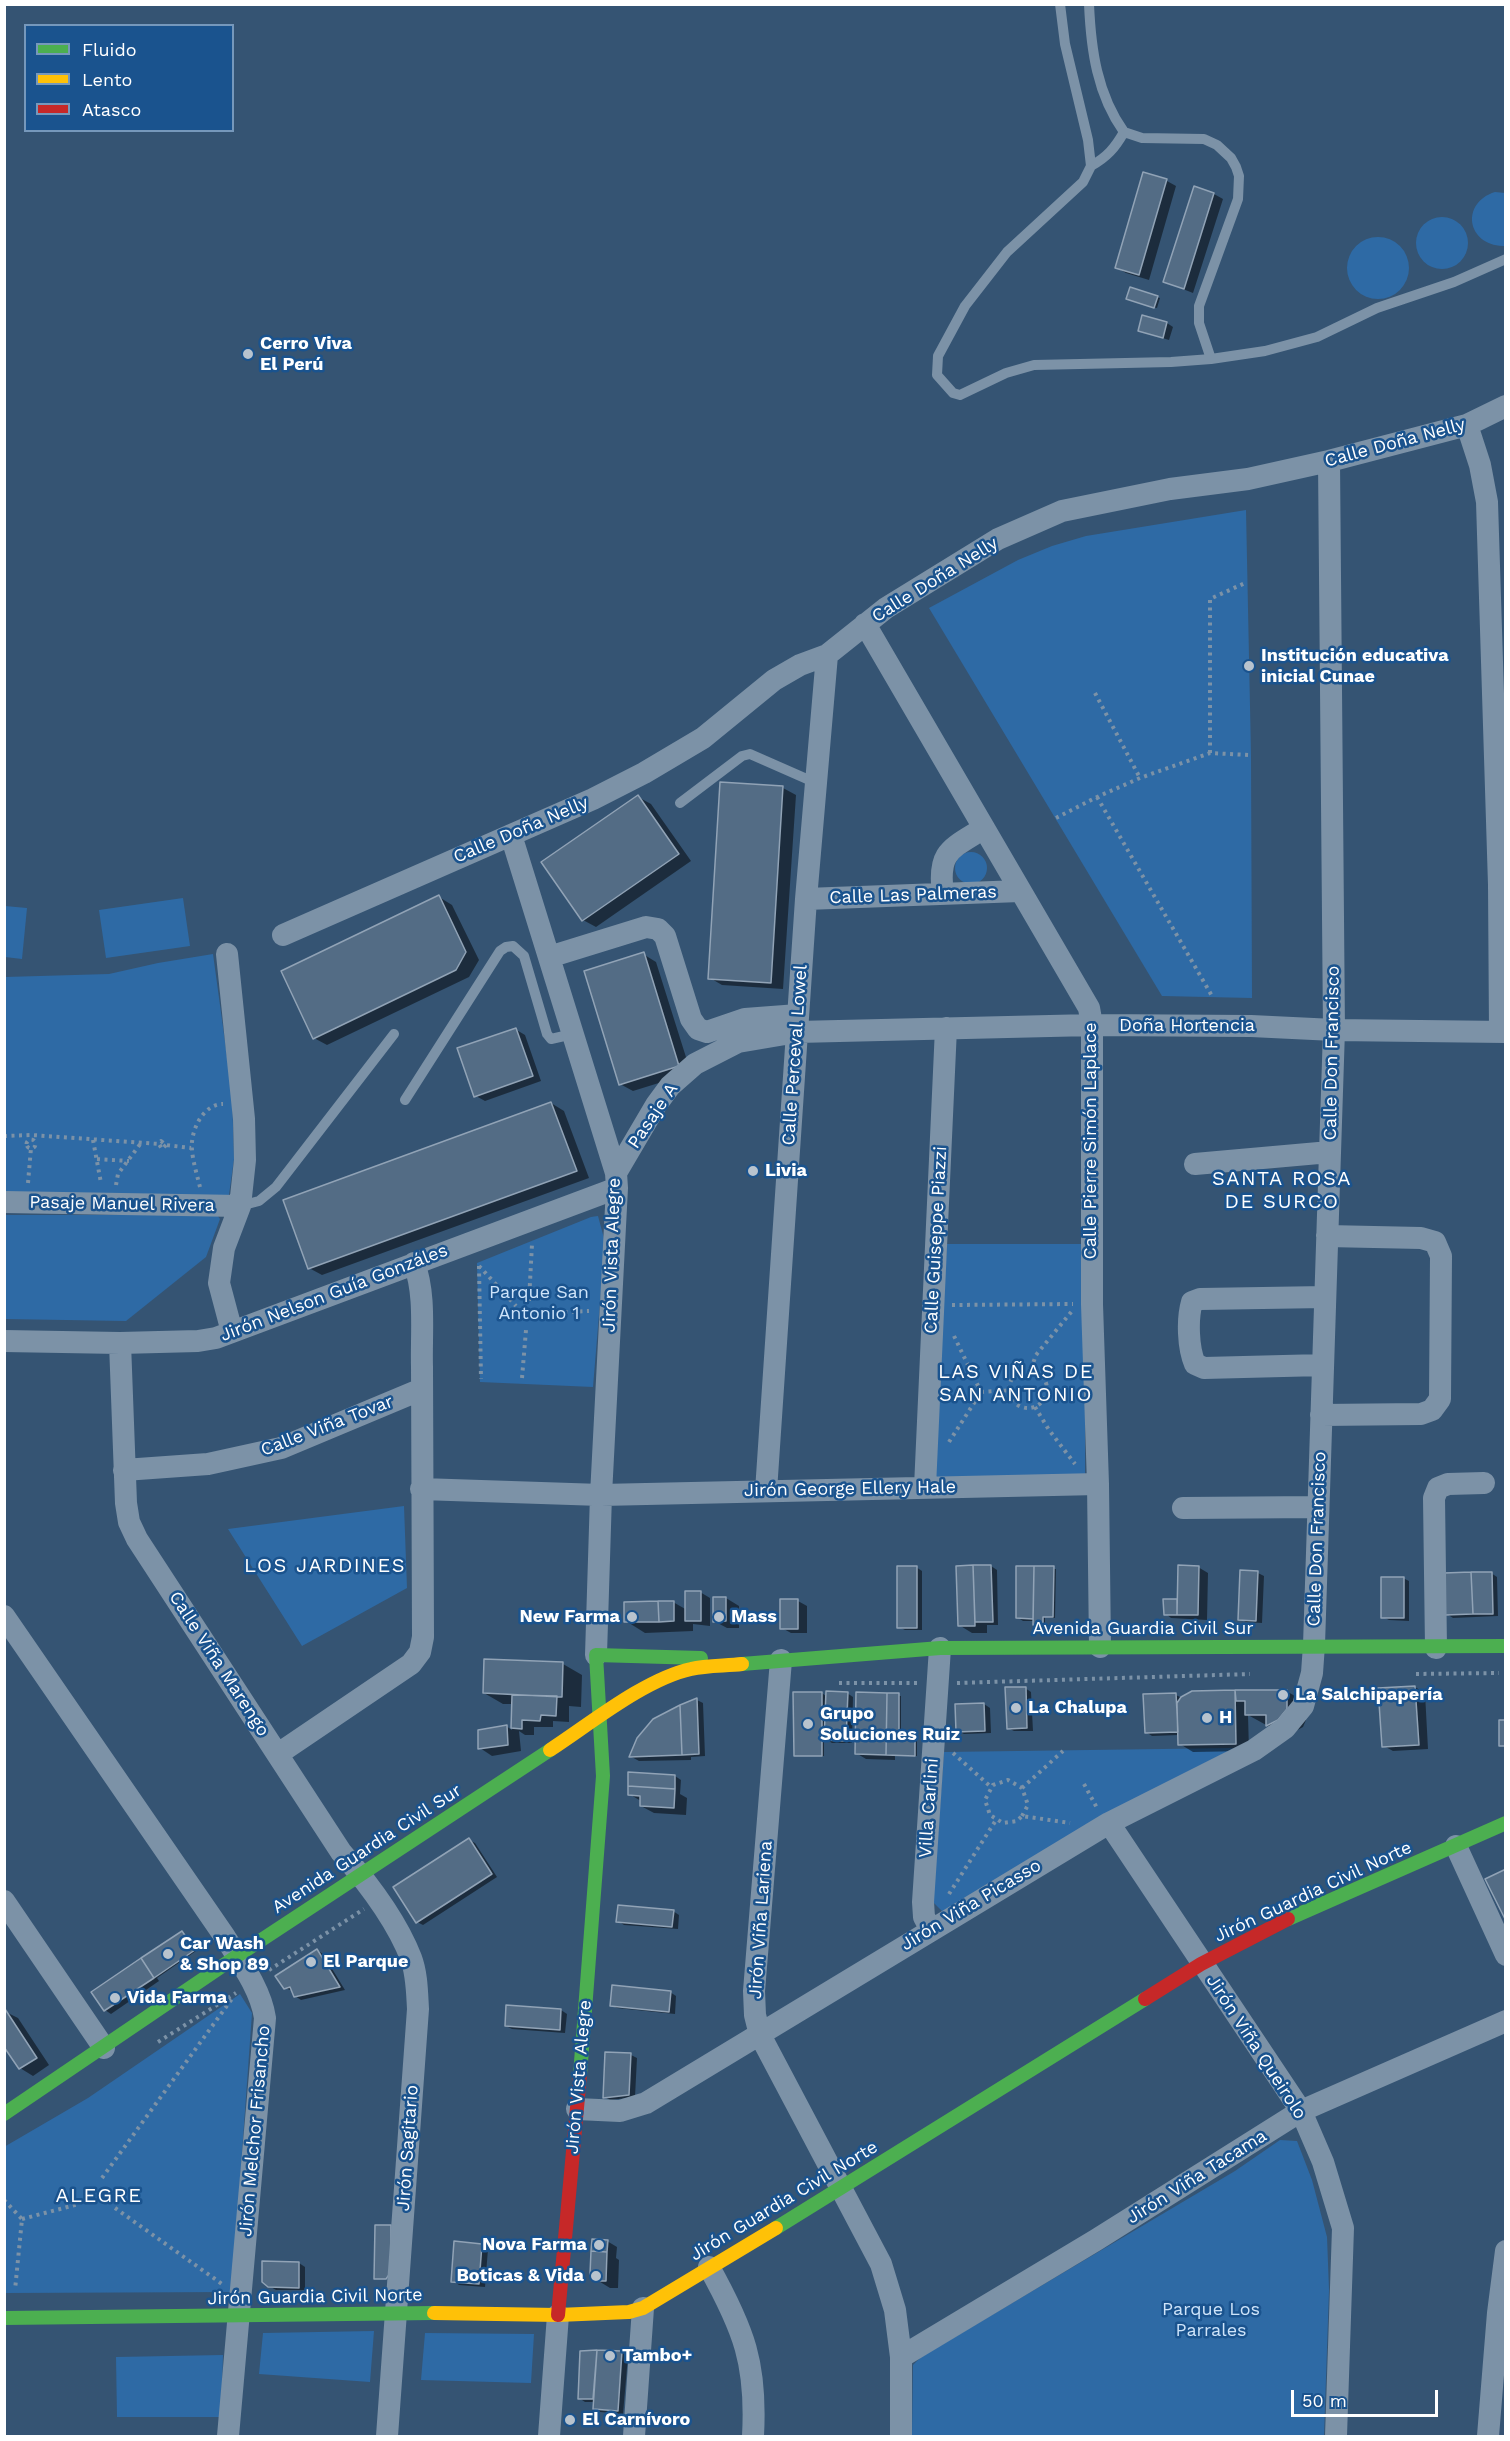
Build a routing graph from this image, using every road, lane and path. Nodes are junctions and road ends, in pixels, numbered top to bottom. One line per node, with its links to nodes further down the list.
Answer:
1 (1060, 4): 4 (lane)
2 (1089, 4): 3 (lane)
3 (1124, 132): 4 (lane); 6 (lane)
4 (1091, 166): 6 (lane)
5 (1506, 259): 6 (lane)
6 (1212, 359)
7 (1506, 406): 8 (street, Calle Doña Nelly)
8 (1467, 425): 9 (street, Calle Doña Nelly); 11 (street)
9 (1329, 461): 12 (street, Calle Doña Nelly); 36 (street, Calle Don Francisco)
10 (1245, 583): 16 (path)
11 (1498, 605): 15 (street)
12 (865, 624): 13 (street, Calle Doña Nelly); 23 (street, Calle Pierre Simón Laplace)
13 (827, 655): 19 (street, Calle Perceval Lowel); 24 (street, Calle Doña Nelly)
14 (1095, 693): 18 (path)
15 (1499, 736): 25 (street)
16 (1210, 753): 17 (path); 18 (path)
17 (1250, 755)
18 (1140, 778): 20 (path)
19 (816, 783): 21 (lane); 28 (street, Calle Perceval Lowel)
20 (1097, 796): 22 (path); 32 (path)
21 (680, 803)
22 (1056, 818)
23 (984, 828): 26 (street, Calle Pierre Simón Laplace); 27 (street)
24 (511, 835): 29 (street, Calle Doña Nelly); 31 (street, Jirón Vista Alegre)
25 (1502, 884): 37 (street)
26 (1020, 891): 27 (street, Calle Las Palmeras); 34 (street, Calle Pierre Simón Laplace)
27 (943, 894): 28 (street, Calle Las Palmeras)
28 (806, 899): 33 (street, Calle Perceval Lowel)
29 (283, 935)
30 (227, 954): 57 (street)
31 (549, 957): 33 (street); 39 (street, Jirón Vista Alegre)
32 (1212, 996)
33 (797, 1024): 35 (street, Doña Hortencia); 51 (street, Pasaje A); 89 (street, Calle Perceval Lowel)
34 (1092, 1025): 35 (street, Doña Hortencia); 36 (street, Doña Hortencia); 86 (street, Calle Pierre Simón Laplace)
35 (946, 1028): 63 (street, Calle Guiseppe Piazzi)
36 (1334, 1030): 37 (street, Doña Hortencia); 47 (street, Calle Don Francisco)
37 (1503, 1032)
38 (394, 1034): 57 (lane)
39 (573, 1034): 40 (lane); 51 (street, Jirón Vista Alegre)
40 (405, 1100)
41 (230, 1104): 46 (path)
42 (4, 1136): 43 (path)
43 (32, 1137): 44 (path); 52 (path)
44 (93, 1140): 45 (path); 48 (path)
45 (141, 1143): 46 (path); 49 (path)
46 (191, 1148): 54 (path)
47 (1330, 1152): 50 (street); 58 (street, Calle Don Francisco)
48 (97, 1159): 49 (path); 53 (path)
49 (129, 1161): 55 (path)
50 (1195, 1164)
51 (616, 1180): 60 (street, Jirón Nelson Guía Gonzáles); 90 (street, Jirón Vista Alegre)
52 (28, 1187)
53 (102, 1188)
54 (200, 1189)
55 (117, 1190)
56 (4, 1202): 57 (street, Pasaje Manuel Rivera)
57 (240, 1206): 69 (street)
58 (1327, 1236): 61 (street, Calle Don Francisco); 81 (street)
59 (532, 1244): 62 (path)
60 (414, 1263): 69 (street, Jirón Nelson Guía Gonzáles); 76 (street, Calle Viña Marengo)
61 (1325, 1297): 72 (street, Calle Don Francisco); 72 (street)
62 (529, 1301)
63 (933, 1305): 73 (path); 87 (street, Calle Guiseppe Piazzi)
64 (516, 1306): 75 (path)
65 (590, 1311): 66 (path)
66 (542, 1313)
67 (949, 1328): 79 (path)
68 (526, 1330): 74 (path)
69 (232, 1332): 71 (street, Jirón Nelson Guía Gonzáles)
70 (4, 1341): 71 (street, Jirón Nelson Guía Gonzáles)
71 (120, 1343): 84 (street, Calle Viña Marengo)
72 (1323, 1365): 81 (street, Calle Don Francisco)
73 (1031, 1369): 78 (path); 80 (path)
74 (522, 1378)
75 (481, 1379)
76 (422, 1389): 84 (street, Calle Viña Tovar); 88 (street, Calle Viña Marengo)
77 (1030, 1389): 78 (path)
78 (1009, 1391): 79 (path); 80 (path)
79 (981, 1392): 82 (path)
80 (1035, 1407): 83 (path)
81 (1321, 1415): 91 (street, Calle Don Francisco)
82 (942, 1452)
83 (1076, 1466)
84 (124, 1470): 106 (street, Calle Viña Marengo)
85 (1484, 1483): 98 (street)
86 (1098, 1484): 87 (street, Jirón George Ellery Hale); 96 (street, Calle Pierre Simón Laplace)
87 (926, 1487): 89 (street, Jirón George Ellery Hale)
88 (421, 1489): 90 (street, Jirón George Ellery Hale); 106 (street, Calle Viña Marengo)
89 (766, 1491): 90 (street, Jirón George Ellery Hale)
90 (601, 1495): 99 (street, Jirón Vista Alegre)
91 (1318, 1507): 92 (street); 94 (street, Calle Don Francisco)
92 (1183, 1508)
93 (4, 1616): 121 (street, Jirón Melchor Frisancho)
94 (1314, 1646): 96 (main road, Avenida Guardia Civil Sur); 98 (main road, Avenida Guardia Civil Sur); 111 (street, Jirón Viña Picasso)
95 (1506, 1646): 98 (main road, Avenida Guardia Civil Sur)
96 (1100, 1647): 97 (main road, Avenida Guardia Civil Sur)
97 (940, 1648): 100 (main road, Avenida Guardia Civil Sur); 119 (street, Villa Carlini)
98 (1437, 1648)
99 (596, 1655): 100 (main road, Avenida Guardia Civil Sur); 103 (main road)
100 (782, 1660): 103 (main road, Avenida Guardia Civil Sur); 125 (street, Jirón Viña Lariena)
101 (1255, 1674): 102 (path)
102 (954, 1683)
103 (601, 1718): 116 (main road, Avenida Guardia Civil Sur); 127 (main road, Jirón Vista Alegre)
104 (1063, 1751): 109 (path)
105 (953, 1753): 108 (path)
106 (278, 1754): 116 (street, Jirón Sagitario)
107 (1084, 1784): 111 (path)
108 (991, 1787): 109 (path); 112 (path)
109 (1022, 1788): 110 (path)
110 (1022, 1816): 112 (path); 113 (path)
111 (1105, 1818): 119 (street, Jirón Viña Picasso); 122 (street, Jirón Viña Queirolo)
112 (996, 1821): 117 (path)
113 (1072, 1823)
114 (1506, 1823): 115 (main road, Jirón Guardia Civil Norte)
115 (1456, 1846): 120 (street); 122 (main road, Jirón Guardia Civil Norte)
116 (361, 1874): 121 (main road, Avenida Guardia Civil Sur); 141 (street, Jirón Sagitario)
117 (946, 1899)
118 (5, 1903): 126 (street)
119 (931, 1929): 125 (street, Jirón Viña Picasso)
120 (1506, 1955)
121 (237, 1956): 126 (main road, Avenida Guardia Civil Sur); 143 (street, Jirón Melchor Frisancho)
122 (1202, 1964): 128 (street, Jirón Viña Queirolo); 131 (main road, Jirón Guardia Civil Norte)
123 (236, 1993): 130 (path)
124 (1506, 2021): 128 (street, Jirón Viña Tacama)
125 (760, 2035): 127 (street, Jirón Viña Picasso); 131 (street, Jirón Viña Lariena)
126 (104, 2048): 129 (main road, Avenida Guardia Civil Sur)
127 (577, 2109): 142 (main road, Jirón Vista Alegre)
128 (1301, 2111): 145 (street, Jirón Viña Tacama); 152 (street, Jirón Viña Queirolo)
129 (4, 2114)
130 (102, 2178)
131 (841, 2188): 137 (main road, Jirón Guardia Civil Norte); 145 (street, Jirón Viña Lariena)
132 (4, 2200): 135 (path)
133 (79, 2204): 135 (path)
134 (115, 2208): 138 (path)
135 (22, 2219): 139 (path)
136 (1506, 2251): 153 (street)
137 (709, 2267): 140 (main road, Jirón Guardia Civil Norte); 150 (street)
138 (228, 2289)
139 (15, 2290)
140 (644, 2308): 142 (main road, Jirón Guardia Civil Norte); 149 (street)
141 (396, 2313): 142 (main road, Jirón Guardia Civil Norte); 143 (main road, Jirón Guardia Civil Norte); 147 (street, Jirón Sagitario)
142 (558, 2314): 148 (street, Jirón Vista Alegre)
143 (239, 2316): 144 (main road, Jirón Guardia Civil Norte); 146 (street, Jirón Melchor Frisancho)
144 (4, 2318)
145 (901, 2356): 151 (street, Jirón Viña Lariena)
146 (228, 2436)
147 (387, 2436)
148 (549, 2436)
149 (634, 2436)
150 (753, 2436)
151 (901, 2436)
152 (1336, 2436)
153 (1488, 2436)

